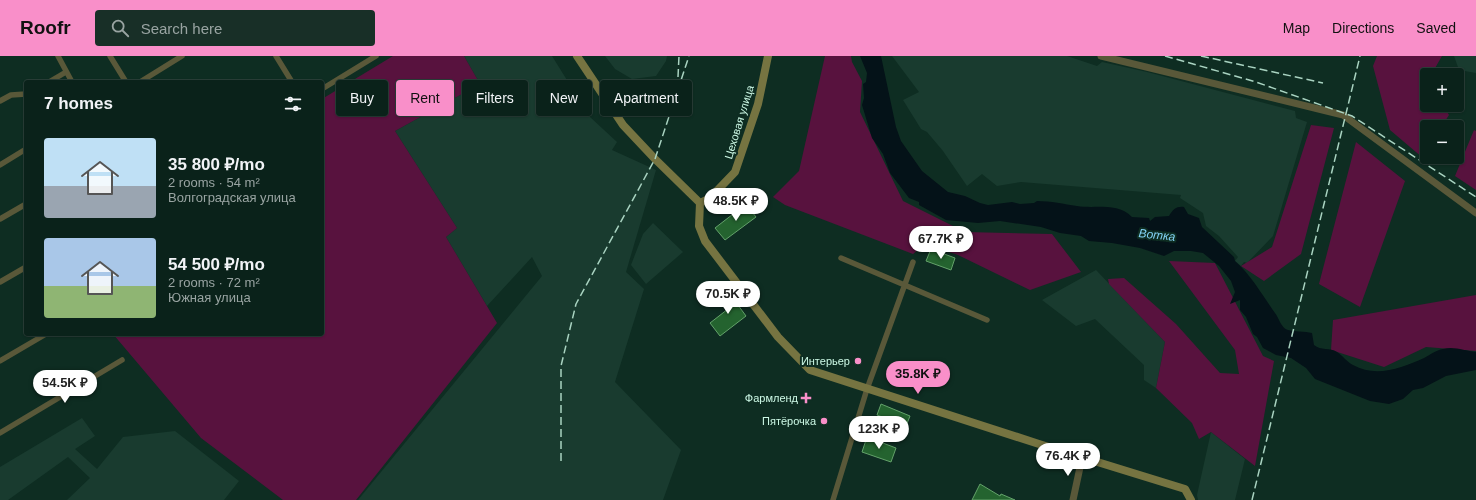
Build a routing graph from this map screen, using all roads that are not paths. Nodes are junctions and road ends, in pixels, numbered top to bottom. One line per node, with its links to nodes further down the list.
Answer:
1 (58, 56): 9 (street)
2 (110, 56): 12 (street)
3 (182, 56): 13 (street)
4 (276, 56): 14 (street)
5 (376, 56): 15 (street)
6 (577, 56): 20 (main road)
7 (768, 56): 20 (main road, Цеховая улица)
8 (1101, 56): 22 (street)
9 (66, 72): 10 (street); 11 (street)
10 (52, 80)
11 (71, 80)
12 (125, 80)
13 (143, 80)
14 (291, 80)
15 (324, 88)
16 (24, 94): 17 (street)
17 (0, 101)
18 (24, 151): 19 (street)
19 (0, 165)
20 (700, 203): 33 (main road)
21 (24, 205): 23 (street)
22 (1476, 213)
23 (0, 219)
24 (841, 258): 28 (street)
25 (913, 262): 28 (street)
26 (24, 268): 27 (street)
27 (0, 282)
28 (905, 284): 29 (street); 33 (street)
29 (987, 320)
30 (43, 336): 32 (street)
31 (122, 360): 34 (street)
32 (0, 361)
33 (867, 389): 35 (main road); 36 (street)
34 (0, 433)
35 (1082, 458): 37 (street); 38 (main road)
36 (833, 500)
37 (1073, 500)
38 (1191, 500)

